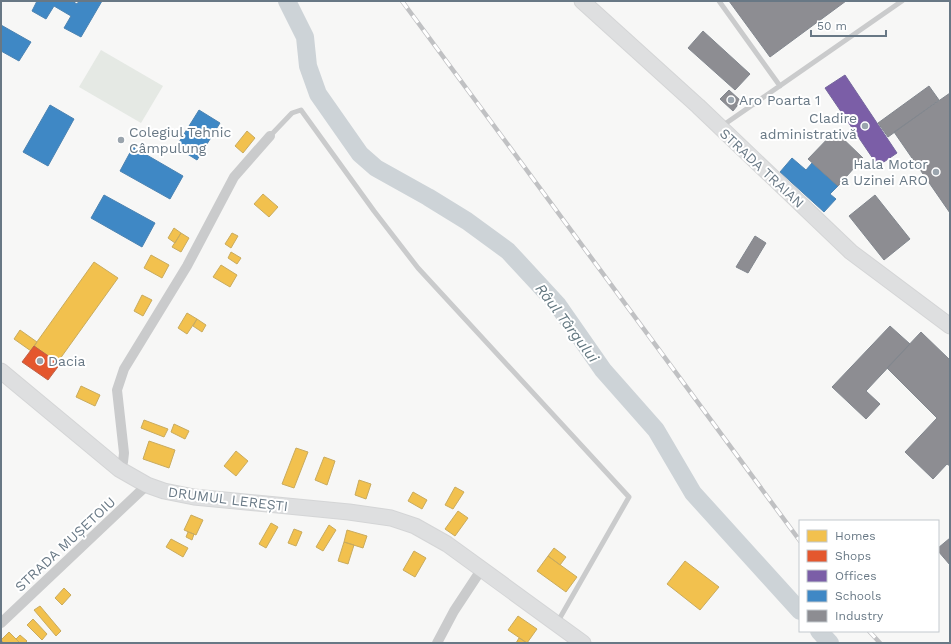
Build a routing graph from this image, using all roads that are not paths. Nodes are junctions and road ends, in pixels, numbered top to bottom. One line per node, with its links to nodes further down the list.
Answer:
1 (582, 1): 5 (main road, STRADA TRAIAN)
2 (719, 1): 4 (lane)
3 (902, 1): 4 (lane)
4 (780, 86): 5 (lane)
5 (720, 127): 7 (main road, STRADA TRAIAN)
6 (270, 136): 9 (street); 13 (lane)
7 (950, 326)
8 (1, 371): 9 (main road, DRUMUL LEREȘTI)
9 (119, 469): 10 (main road, DRUMUL LEREȘTI)
10 (147, 485): 11 (main road, DRUMUL LEREȘTI); 12 (street, STRADA MUȘETOIU)
11 (481, 570): 13 (main road, DRUMUL LEREȘTI); 14 (street)
12 (1, 623)
13 (557, 624): 15 (main road, DRUMUL LEREȘTI)
14 (437, 643)
15 (583, 643)

